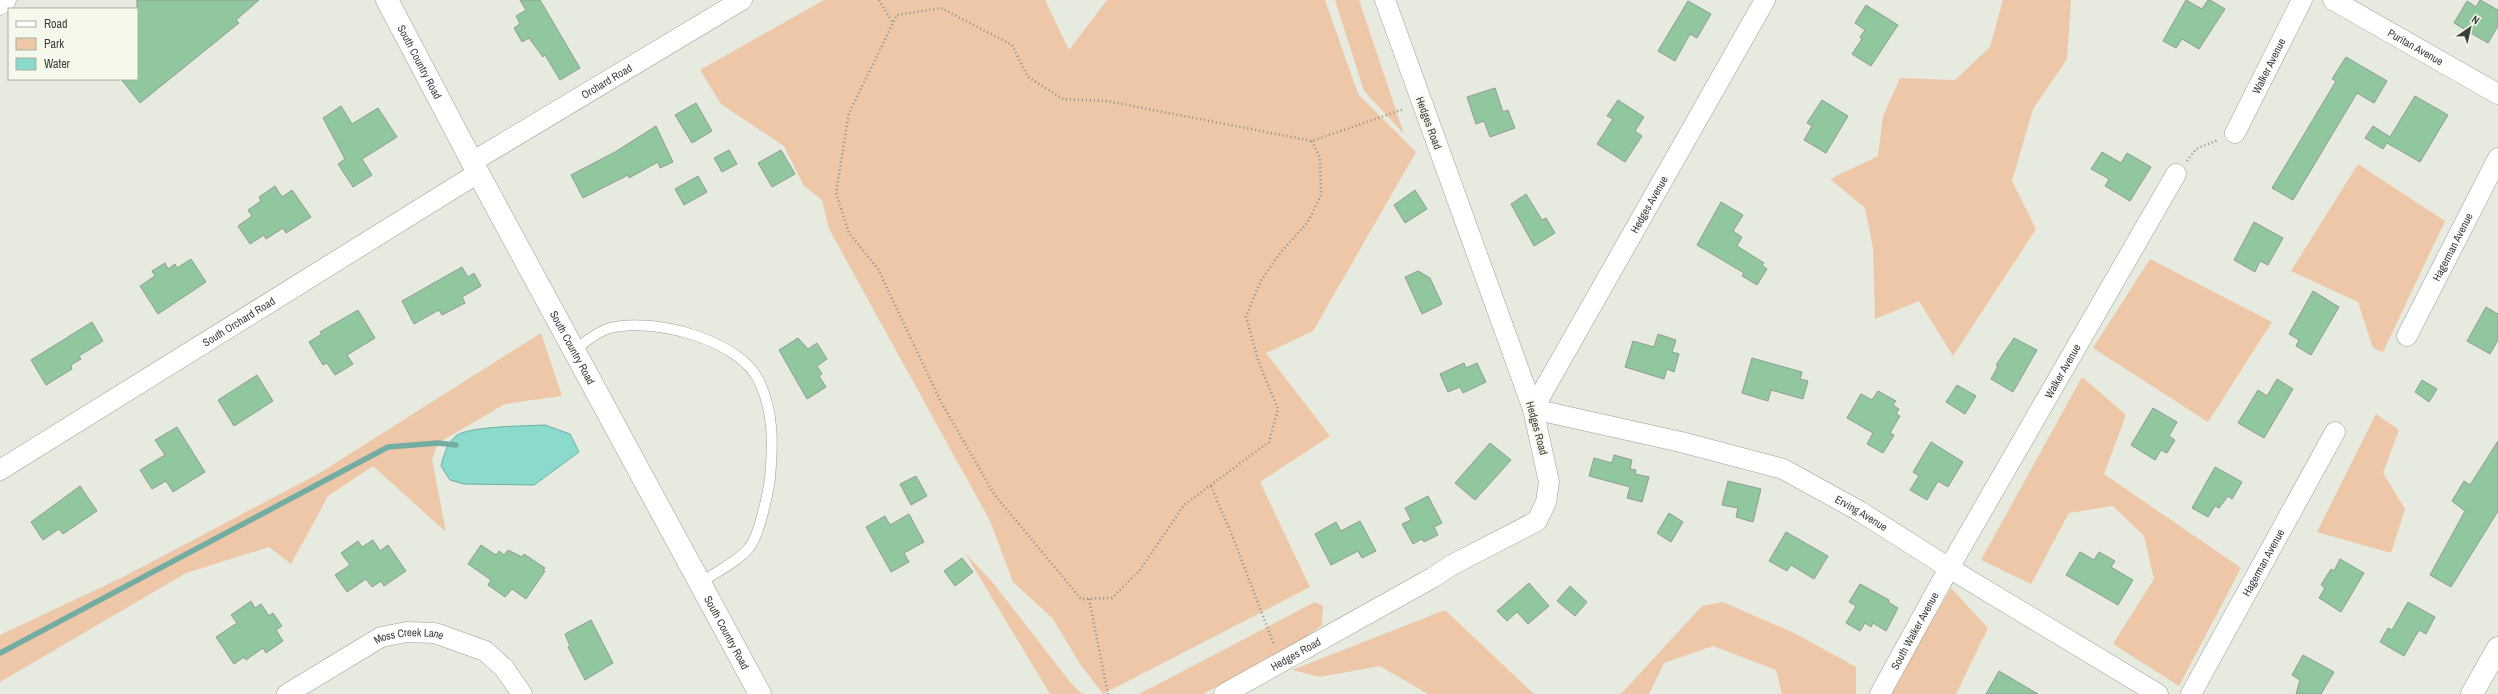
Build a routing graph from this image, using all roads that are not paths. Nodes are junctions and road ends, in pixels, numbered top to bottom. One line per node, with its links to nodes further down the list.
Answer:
1 (6, 0): 8 (street)
2 (387, 0): 12 (main road, South Country Road)
3 (742, 0): 12 (street, Orchard Road)
4 (1385, 0): 16 (street, Hedges Road)
5 (1765, 0): 16 (street, Hedges Avenue)
6 (2302, 0): 10 (street, Walker Avenue)
7 (2333, 0): 9 (street, Puritan Avenue)
8 (0, 5)
9 (2498, 94)
10 (2235, 133)
11 (2498, 158): 14 (street, Hagerman Avenue)
12 (475, 167): 15 (main road, South Country Road); 18 (street, South Orchard Road)
13 (2176, 174): 19 (street, Walker Avenue)
14 (2407, 336)
15 (574, 350): 20 (main road, South Country Road); 20 (lane)
16 (1533, 409): 19 (street, Erving Avenue); 26 (street, Hedges Road)
17 (2335, 432): 29 (street, Hagerman Avenue)
18 (0, 470)
19 (1949, 568): 27 (street, South Walker Avenue); 28 (street, Erving Avenue)
20 (700, 583): 25 (main road, South Country Road)
21 (2498, 648): 22 (main road)
22 (2477, 692)
23 (288, 694): 24 (street, Moss Creek Lane)
24 (522, 694)
25 (760, 694)
26 (1224, 694)
27 (1880, 694)
28 (2158, 694)
29 (2191, 694)

